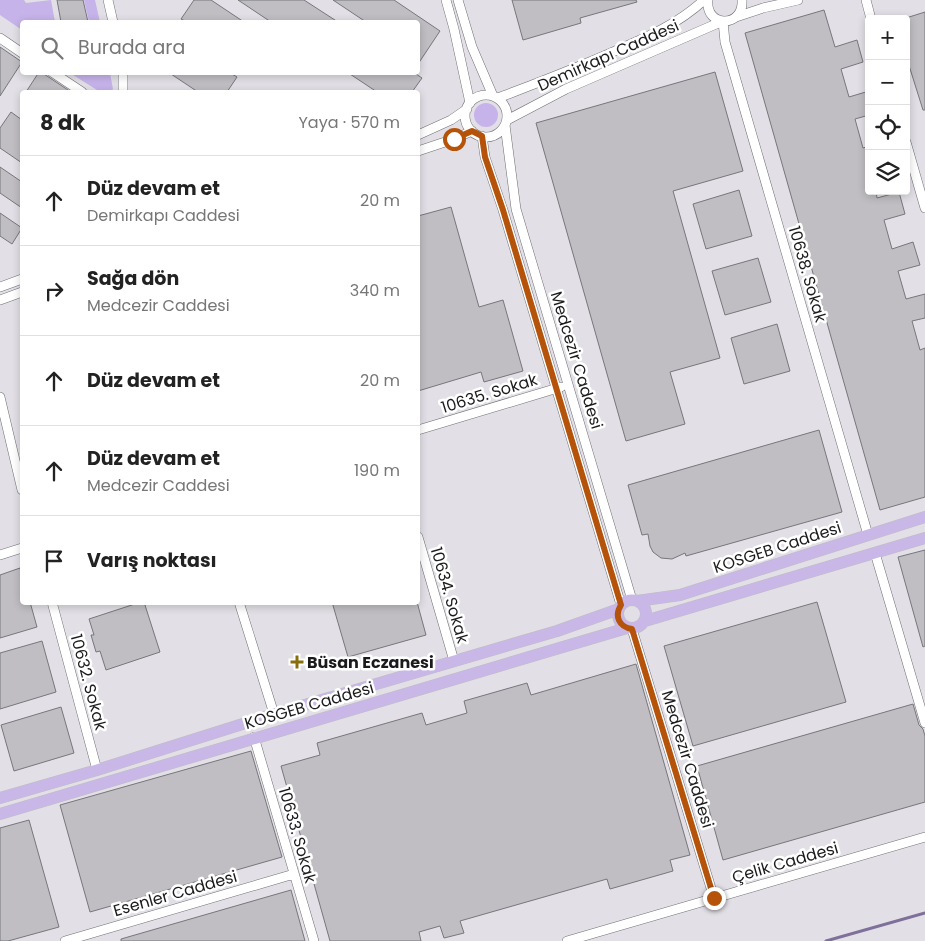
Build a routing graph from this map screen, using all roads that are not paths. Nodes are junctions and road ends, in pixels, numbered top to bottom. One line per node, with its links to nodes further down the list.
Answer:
1 (108, 0): 11 (street)
2 (446, 0): 20 (street)
3 (458, 0): 19 (street)
4 (704, 0): 19 (street, Demirkapı Caddesi)
5 (708, 0): 12 (street)
6 (742, 0): 10 (street)
7 (798, 0): 10 (street, Demirkapı Caddesi)
8 (866, 0): 9 (street)
9 (870, 15)
10 (736, 17): 12 (street, Demirkapı Caddesi)
11 (113, 20)
12 (723, 21): 21 (street, Demirkapı Caddesi); 38 (street, 10638. Sokak)
13 (0, 38): 14 (street)
14 (20, 52)
15 (56, 75): 17 (street)
16 (123, 75): 18 (street)
17 (79, 90)
18 (123, 90)
19 (496, 97): 20 (street); 21 (street)
20 (468, 106): 22 (street); 23 (street)
21 (506, 122): 24 (street); 32 (street, Medcezir Caddesi)
22 (472, 131): 24 (street); 25 (street)
23 (420, 134)
24 (482, 136): 33 (street, Medcezir Caddesi)
25 (420, 150)
26 (908, 150): 27 (street)
27 (925, 208)
28 (20, 280): 29 (street)
29 (0, 287)
30 (20, 293): 31 (street)
31 (0, 300)
32 (569, 385): 33 (street, 10635. Sokak); 44 (street, Medcezir Caddesi)
33 (555, 389): 35 (street, 10635. Sokak); 47 (street, Medcezir Caddesi)
34 (0, 397): 36 (street)
35 (420, 429)
36 (20, 482)
37 (925, 517): 38 (main road, KOSGEB Caddesi)
38 (868, 535): 44 (main road, KOSGEB Caddesi)
39 (925, 538): 42 (main road, KOSGEB Caddesi)
40 (420, 544): 50 (street, 10634. Sokak)
41 (20, 549): 43 (street)
42 (875, 553): 48 (main road, KOSGEB Caddesi); 52 (street)
43 (0, 555)
44 (635, 600): 47 (main road); 48 (main road)
45 (53, 605): 54 (street, 10632. Sokak)
46 (239, 605): 51 (street)
47 (620, 607): 49 (main road); 50 (main road, KOSGEB Caddesi)
48 (645, 621): 49 (main road)
49 (630, 628): 53 (main road, KOSGEB Caddesi); 59 (street, Medcezir Caddesi)
50 (454, 661): 51 (main road, KOSGEB Caddesi)
51 (274, 714): 54 (main road, KOSGEB Caddesi)
52 (925, 723)
53 (254, 737): 56 (main road, KOSGEB Caddesi); 58 (street, 10633. Sokak)
54 (97, 770): 55 (main road, KOSGEB Caddesi)
55 (0, 798)
56 (0, 814)
57 (925, 837): 59 (street, Çelik Caddesi)
58 (294, 874): 60 (street, Esenler Caddesi); 61 (street, 10633. Sokak)
59 (714, 898): 62 (street, Çelik Caddesi)
60 (64, 941)
61 (314, 941)
62 (566, 941)

